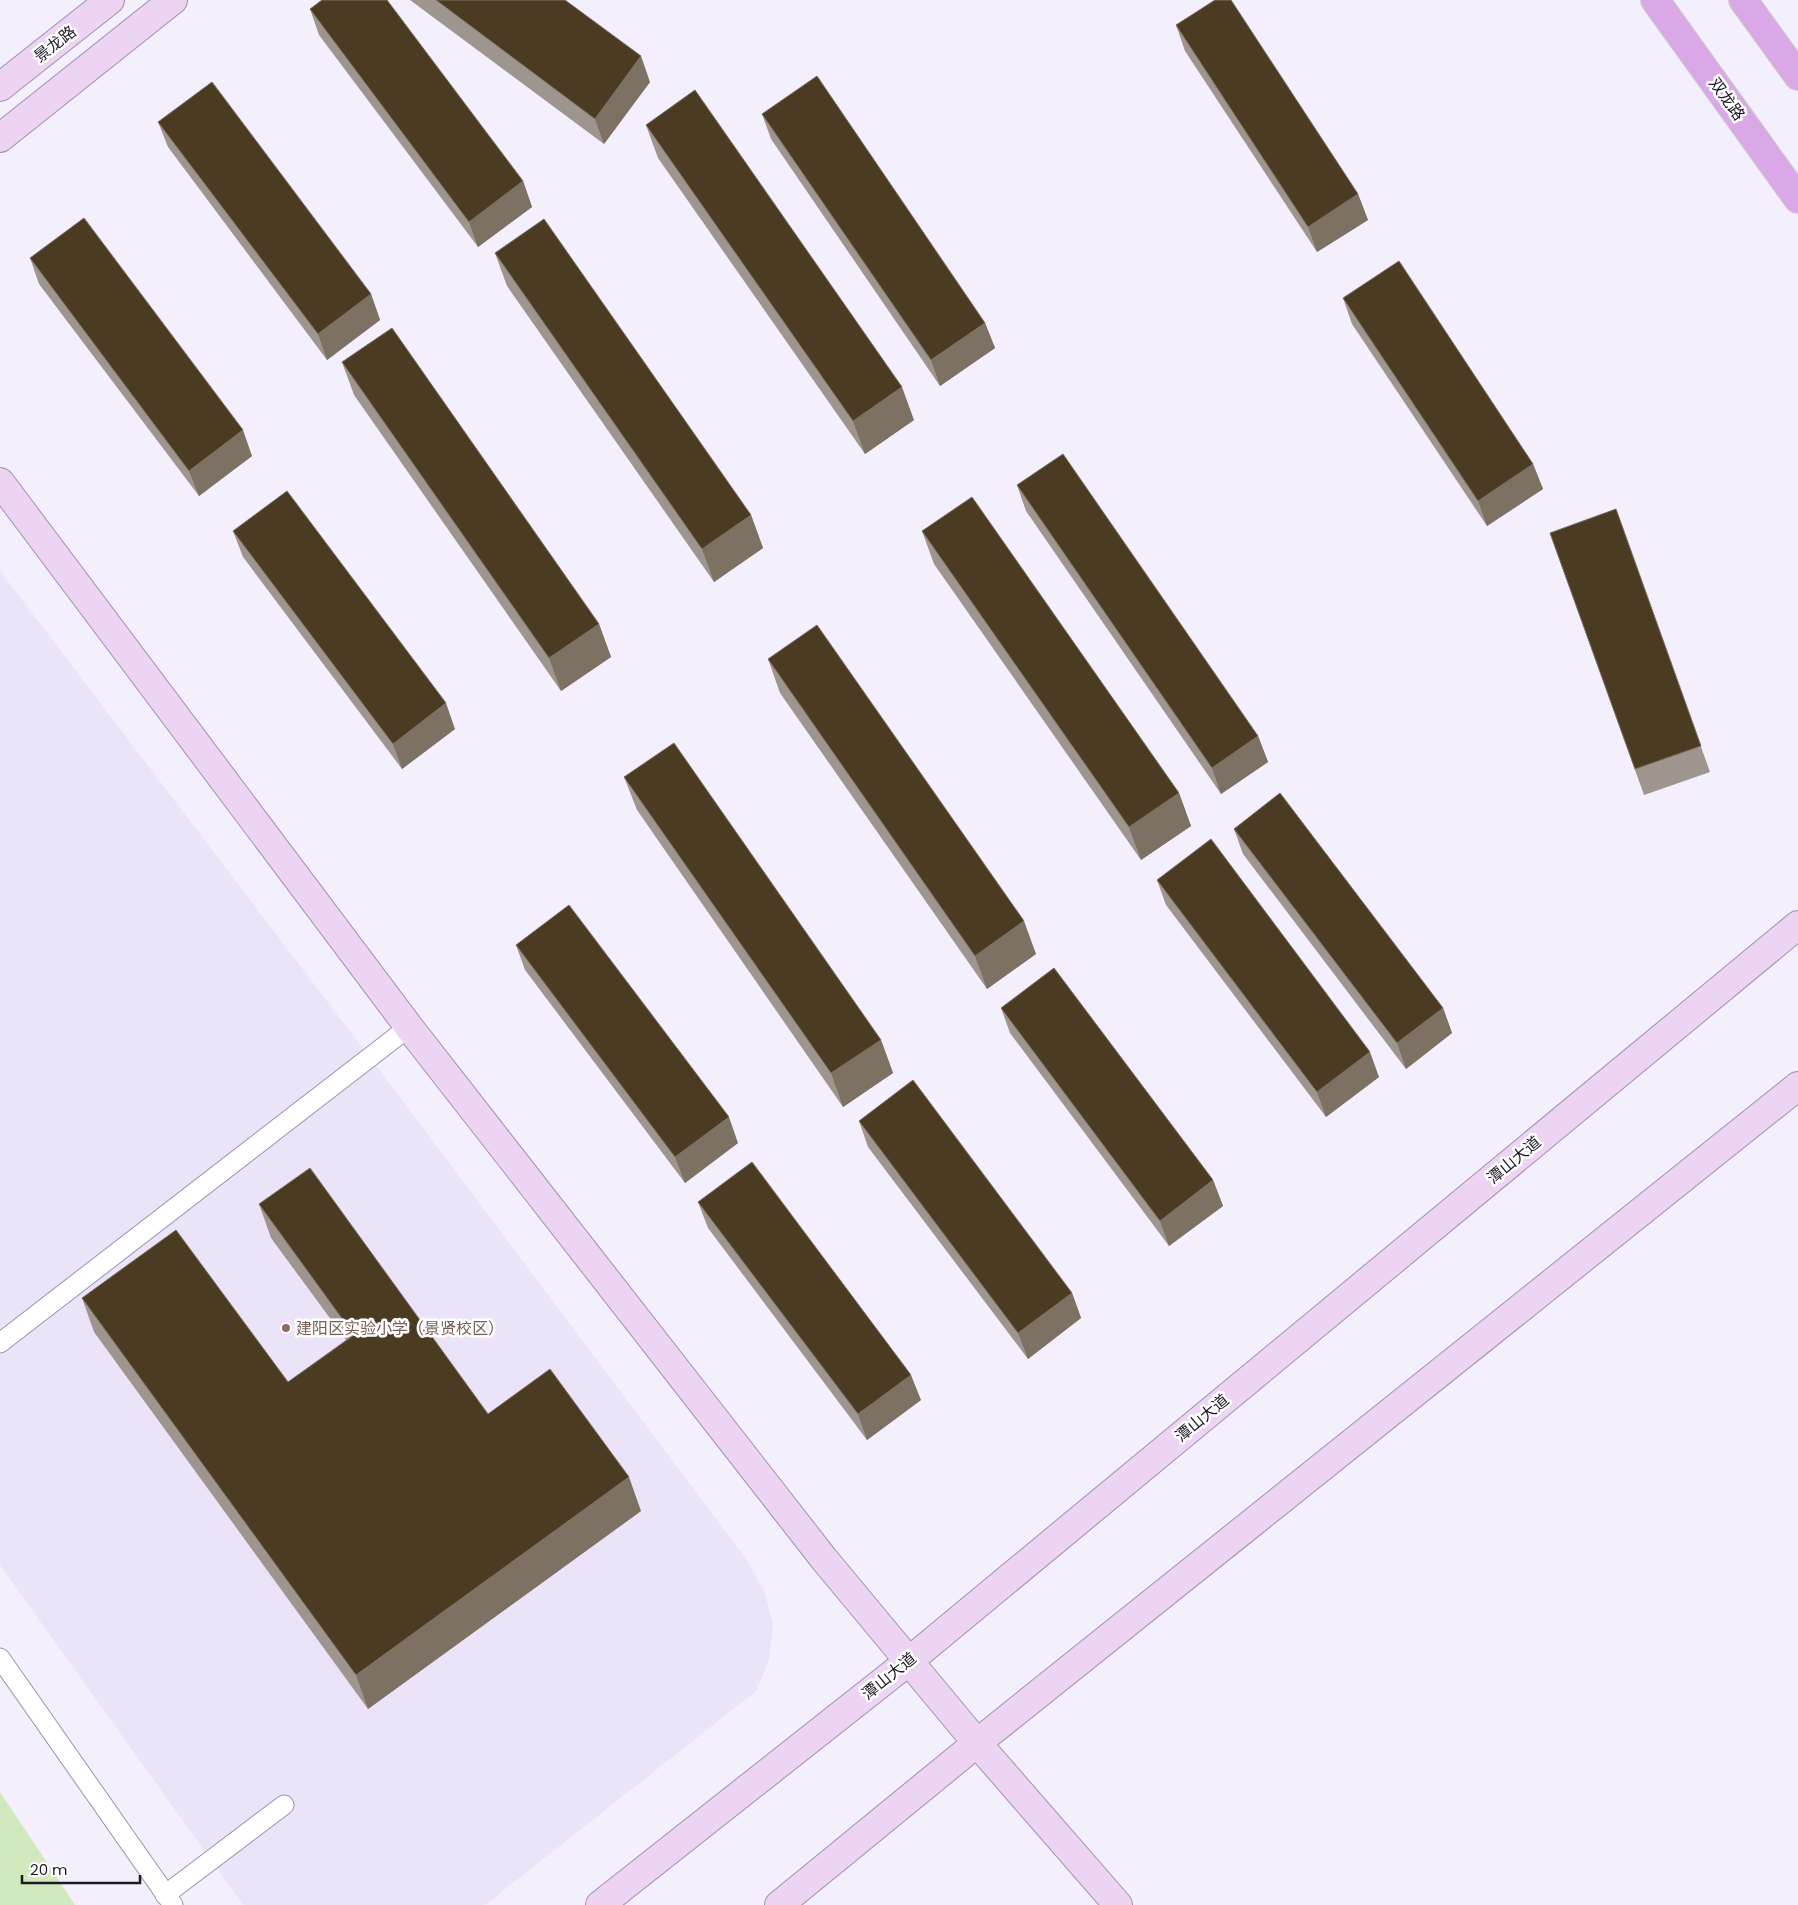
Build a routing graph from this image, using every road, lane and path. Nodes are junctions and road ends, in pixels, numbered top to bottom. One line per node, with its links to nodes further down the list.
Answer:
1 (110, 0): 6 (main road, 景龙路)
2 (173, 0): 7 (main road)
3 (1655, 0): 8 (main road, 双龙路)
4 (1744, 0): 5 (main road)
5 (1798, 76)
6 (0, 87)
7 (0, 138)
8 (1798, 199)
9 (0, 482): 11 (main road)
10 (1798, 925): 15 (main road, 潭山大道)
11 (409, 1027): 13 (lane); 15 (main road)
12 (1798, 1086): 16 (main road)
13 (0, 1343)
14 (0, 1658): 18 (lane)
15 (909, 1660): 16 (main road); 19 (main road, 潭山大道)
16 (977, 1743): 20 (main road); 21 (main road)
17 (284, 1805): 18 (lane)
18 (169, 1900)
19 (600, 1905)
20 (779, 1905)
21 (1118, 1905)

